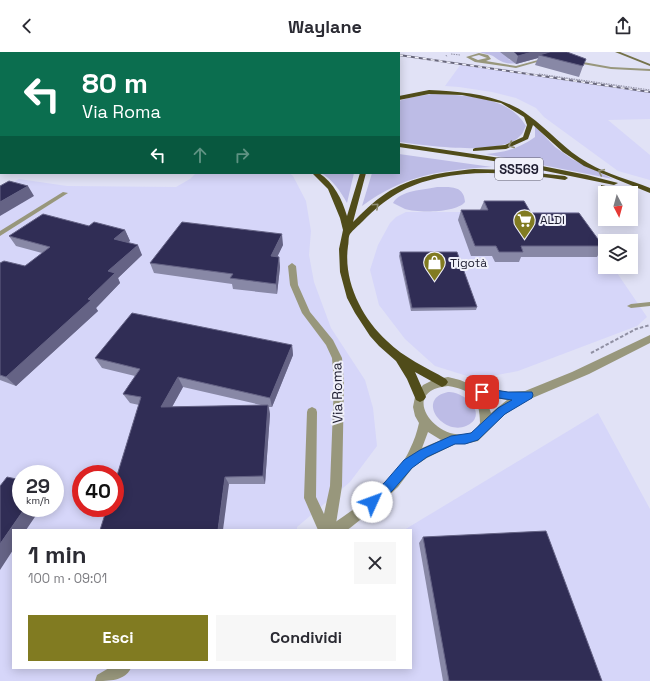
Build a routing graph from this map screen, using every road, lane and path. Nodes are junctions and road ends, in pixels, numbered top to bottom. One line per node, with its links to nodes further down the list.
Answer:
1 (617, 52): 3 (main road)
2 (478, 53): 7 (street); 9 (street)
3 (623, 53): 10 (main road)
4 (451, 54): 6 (path)
5 (545, 54): 11 (street)
6 (461, 55)
7 (489, 59): 9 (street); 11 (street)
8 (567, 60): 12 (street)
9 (478, 61): 11 (street)
10 (650, 64)
11 (511, 67)
12 (650, 70)
13 (539, 74): 14 (path)
14 (650, 90)
15 (400, 98): 16 (highway)
16 (526, 116): 18 (highway, one-way to 18); 24 (highway, one-way to 16)
17 (400, 145): 18 (highway, SS569)
18 (449, 150): 24 (highway, SS569)
19 (400, 151): 22 (highway, SS569)
20 (316, 174): 25 (highway)
21 (364, 174): 25 (highway)
22 (572, 179): 24 (highway, SS569); 25 (highway, one-way to 22)
23 (65, 193): 26 (street)
24 (642, 194)
25 (347, 232): 32 (highway)
26 (0, 234)
27 (292, 266): 44 (street, Via Roma)
28 (650, 304): 29 (lane)
29 (631, 306)
30 (650, 325): 33 (path)
31 (650, 339): 36 (street)
32 (394, 353): 34 (highway); 37 (highway)
33 (586, 356)
34 (442, 382): 35 (street); 37 (street)
35 (473, 390): 36 (street); 40 (street)
36 (528, 395): 40 (street)
37 (420, 397): 39 (street)
38 (312, 412): 43 (street, Via Roma)
39 (425, 423): 41 (street); 42 (street)
40 (486, 424): 41 (street)
41 (454, 439): 42 (street)
42 (408, 464): 45 (street)
43 (325, 529)
44 (328, 529)
45 (337, 529)
46 (122, 669): 47 (street)
47 (104, 681)

